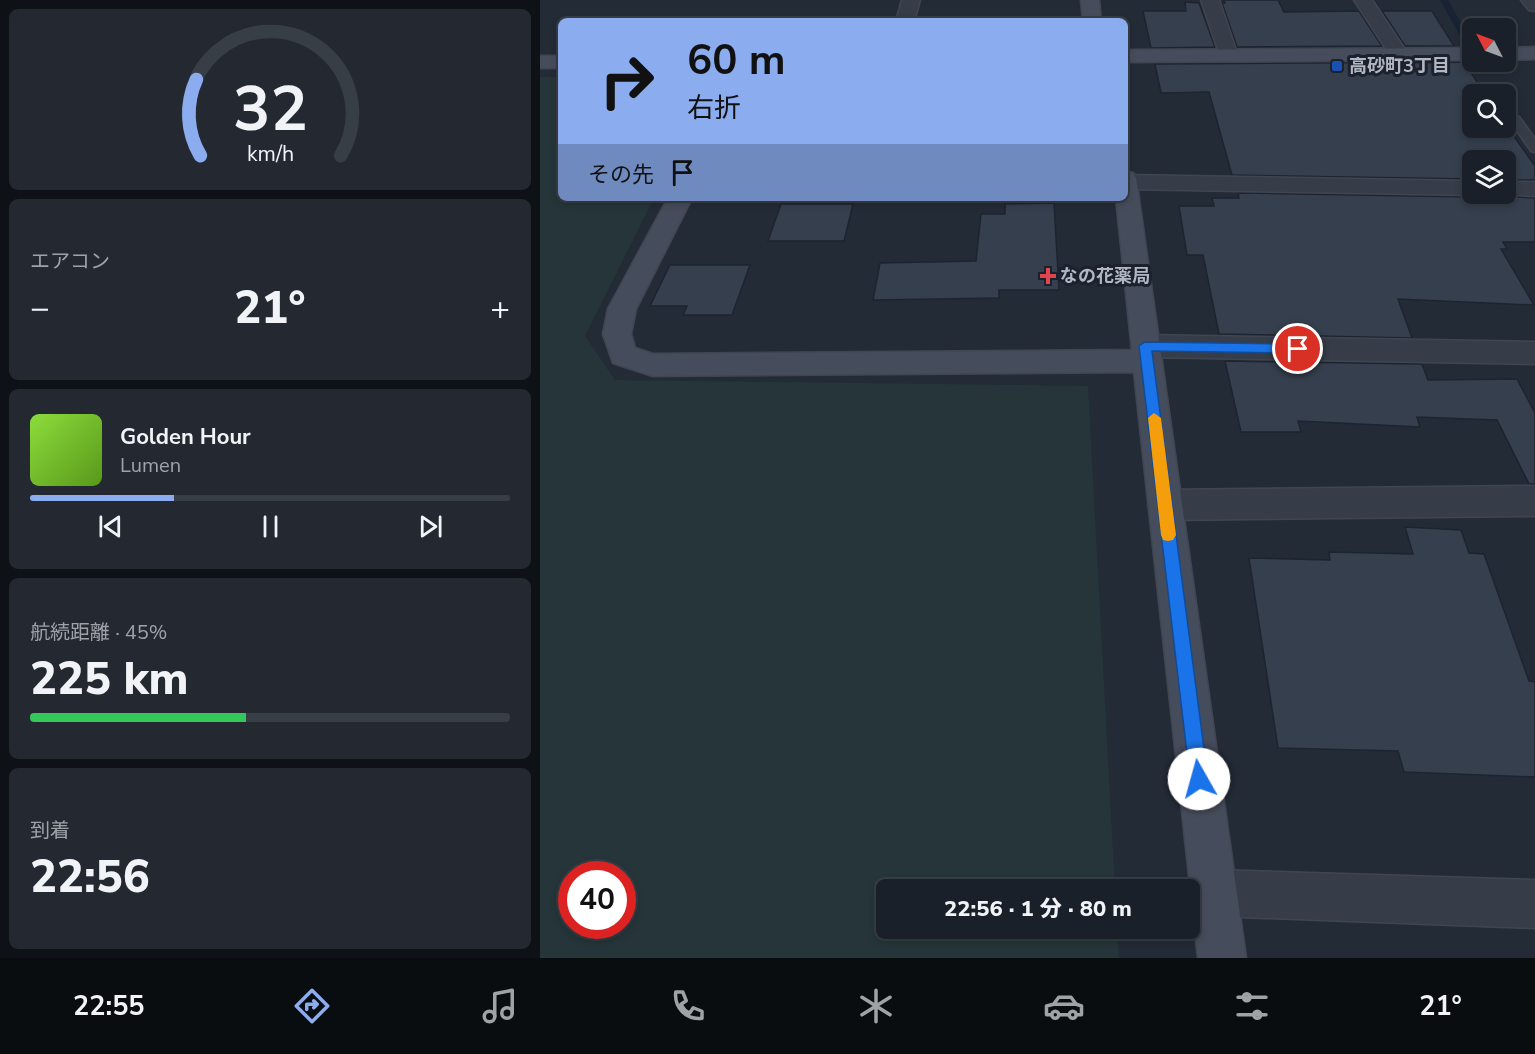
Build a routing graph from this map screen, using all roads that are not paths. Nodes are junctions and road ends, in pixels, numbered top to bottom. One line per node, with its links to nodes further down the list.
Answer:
1 (910, 0): 7 (street)
2 (1090, 0): 8 (street)
3 (1210, 0): 13 (street)
4 (1363, 0): 10 (street)
5 (1530, 0): 6 (street)
6 (1535, 6)
7 (906, 18)
8 (1092, 18)
9 (1535, 53): 12 (street)
10 (1399, 54): 11 (street); 13 (street)
11 (1462, 54)
12 (1516, 54)
13 (1228, 56): 14 (street)
14 (1128, 57)
15 (540, 62): 16 (street)
16 (558, 62)
17 (1516, 120): 18 (lane)
18 (1535, 148)
19 (1128, 180): 20 (street)
20 (1462, 188)
21 (1516, 189): 22 (street)
22 (1535, 189)
23 (678, 201): 25 (street)
24 (1128, 201): 25 (street)
25 (1146, 353): 26 (street); 28 (street)
26 (1535, 353)
27 (1535, 501): 28 (street)
28 (1165, 505): 29 (street)
29 (1214, 893): 30 (street); 31 (street)
30 (1535, 904)
31 (1222, 958)

